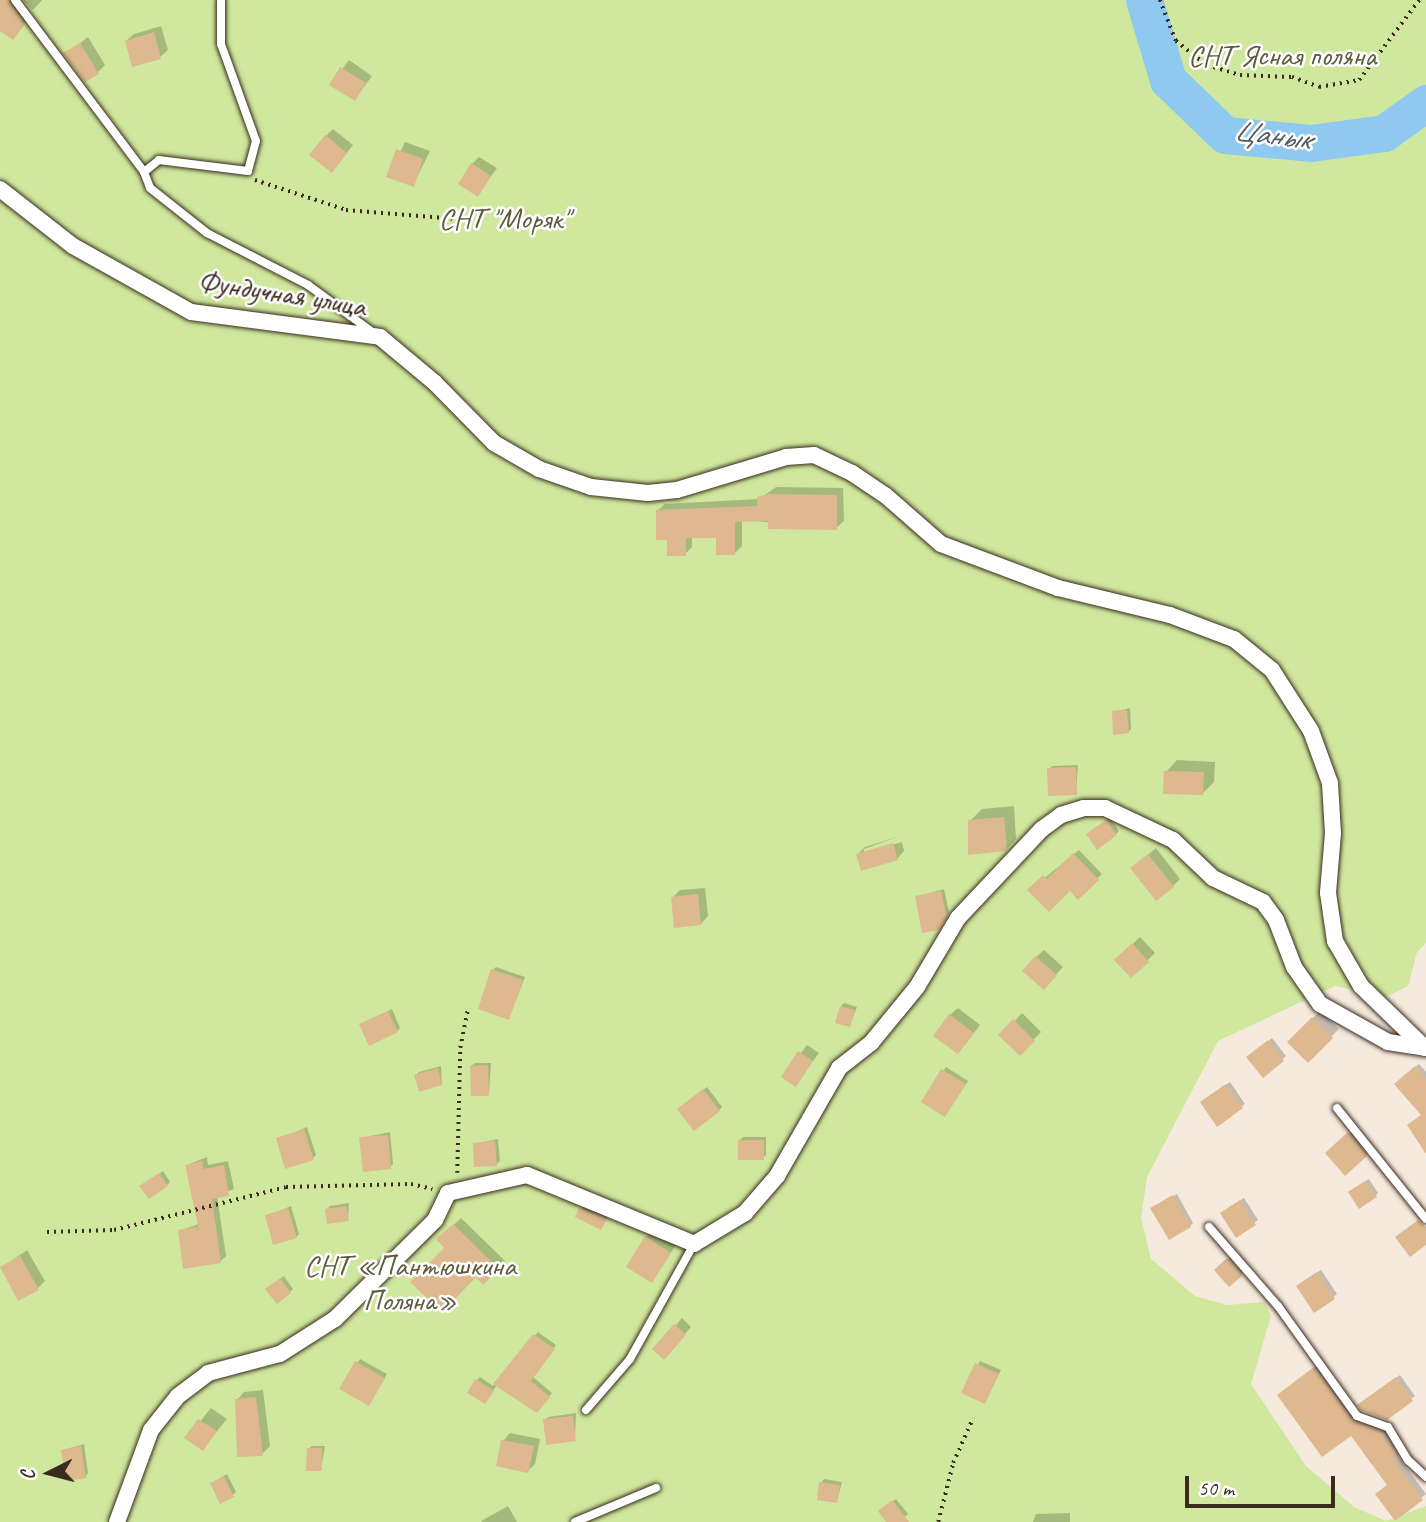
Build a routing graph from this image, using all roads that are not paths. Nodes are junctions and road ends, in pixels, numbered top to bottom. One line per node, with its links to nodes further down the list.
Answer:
1 (15, 0): 3 (lane)
2 (221, 0): 3 (lane)
3 (144, 172): 5 (lane)
4 (0, 189): 5 (street, Фундучная улица)
5 (380, 337): 6 (street)
6 (1426, 1048): 10 (street)
7 (1337, 1108): 8 (lane)
8 (1426, 1219)
9 (1209, 1227): 12 (lane)
10 (694, 1244): 11 (lane); 14 (street)
11 (586, 1410)
12 (1426, 1477)
13 (656, 1488): 15 (lane)
14 (117, 1522)
15 (575, 1522)

